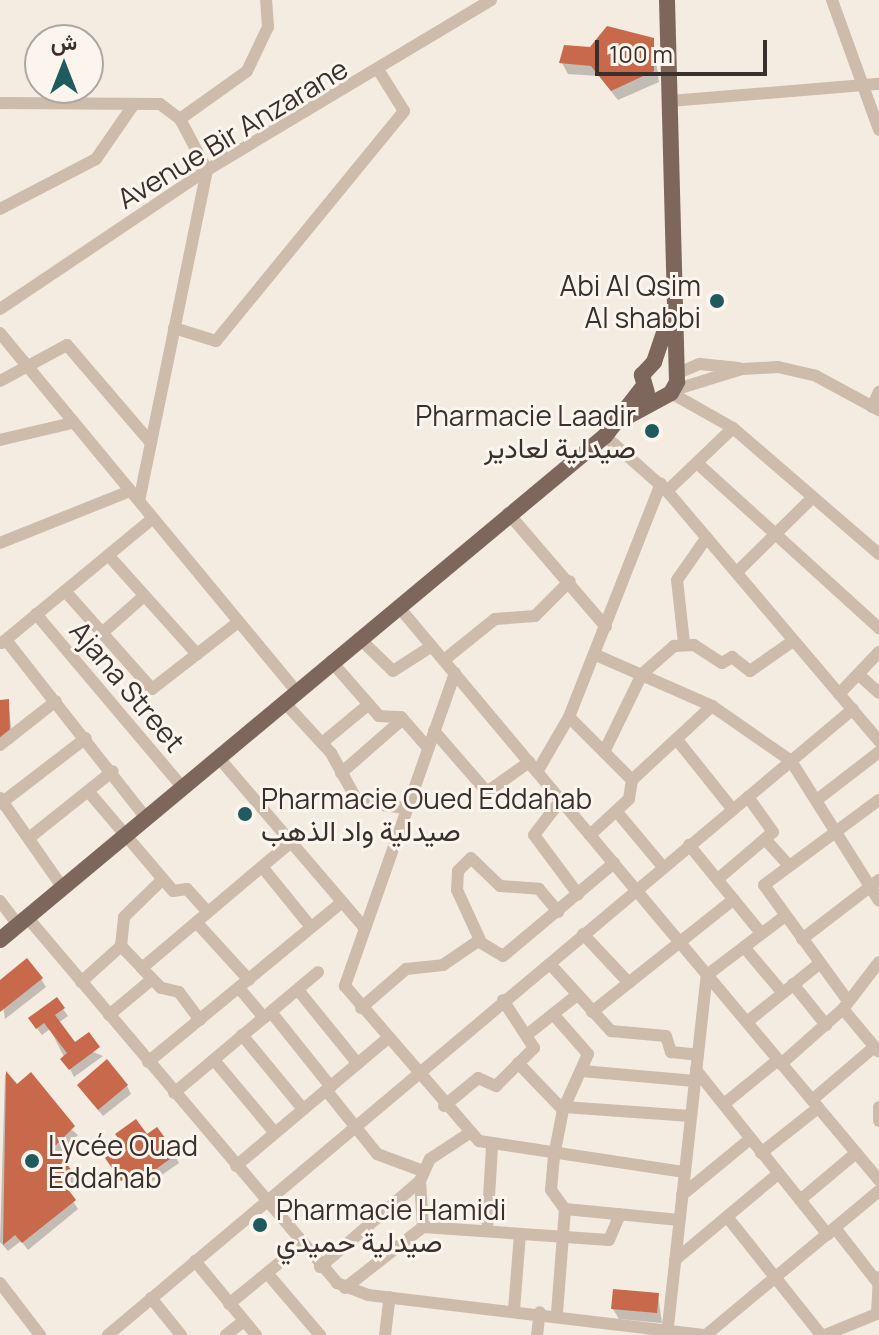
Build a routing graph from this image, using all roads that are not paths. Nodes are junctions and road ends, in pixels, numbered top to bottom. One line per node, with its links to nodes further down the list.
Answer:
1 (266, 0): 11 (street)
2 (491, 0): 5 (street, Avenue Bir Anzarane)
3 (667, 0): 8 (main road)
4 (832, 0): 7 (street)
5 (379, 71): 13 (street, Avenue Bir Anzarane); 17 (street)
6 (879, 84): 7 (street)
7 (859, 85): 8 (street); 12 (street)
8 (670, 101): 15 (main road)
9 (0, 103): 10 (street)
10 (134, 104): 11 (street); 14 (street)
11 (180, 119): 13 (street)
12 (879, 130)
13 (207, 170): 16 (street, Avenue Bir Anzarane); 17 (street)
14 (0, 209)
15 (673, 299): 19 (main road); 22 (main road)
16 (0, 309)
17 (174, 328): 31 (street)
18 (0, 333): 20 (street)
19 (654, 362): 22 (main road); 23 (main road)
20 (28, 372): 21 (street); 27 (street); 31 (street)
21 (0, 381)
22 (671, 384): 23 (main road); 25 (street); 26 (main road); 28 (street)
23 (643, 387): 26 (main road)
24 (879, 392): 25 (street)
25 (875, 409)
26 (620, 421): 29 (main road)
27 (72, 423): 30 (street); 34 (street)
28 (733, 428): 32 (street); 35 (street)
29 (605, 436): 33 (street); 36 (main road)
30 (0, 440)
31 (150, 442): 34 (street)
32 (697, 463): 33 (street); 39 (street)
33 (664, 488): 38 (street); 50 (street)
34 (135, 496): 37 (street); 40 (street)
35 (811, 499): 39 (street); 41 (street)
36 (508, 513): 44 (street); 47 (main road)
37 (153, 518): 42 (street); 49 (street)
38 (707, 537): 43 (street); 56 (street)
39 (776, 539): 43 (street); 51 (street)
40 (0, 543)
41 (879, 554)
42 (109, 556): 45 (street); 46 (street)
43 (737, 572): 54 (street)
44 (570, 581): 50 (street); 61 (street)
45 (65, 591): 48 (street); 52 (street)
46 (144, 596): 52 (street); 59 (street)
47 (398, 606): 53 (main road); 57 (street)
48 (36, 614): 55 (street); 90 (street, Ajana Street)
49 (237, 623): 59 (street); 68 (street)
50 (606, 627): 60 (street)
51 (879, 628)
52 (102, 633): 59 (street)
53 (359, 638): 57 (street); 62 (main road)
54 (793, 641): 56 (street); 67 (street)
55 (3, 642): 69 (street)
56 (684, 643): 64 (street)
57 (432, 646): 61 (street)
58 (879, 652): 65 (street)
59 (197, 654)
60 (596, 655): 64 (street); 73 (street)
61 (444, 660): 63 (street)
62 (331, 661): 68 (main road); 70 (street)
63 (455, 673): 75 (street); 86 (street)
64 (642, 674): 71 (street); 82 (street)
65 (858, 674): 66 (street); 67 (street)
66 (879, 693)
67 (839, 694): 72 (street)
68 (290, 696): 79 (street); 84 (main road)
69 (56, 701): 76 (street); 80 (street)
70 (369, 704): 74 (street); 79 (street)
71 (712, 706): 77 (street); 85 (street)
72 (853, 709): 78 (street); 85 (street)
73 (569, 717): 82 (street); 86 (street)
74 (403, 719): 81 (street); 88 (street)
75 (434, 731): 81 (street); 86 (street)
76 (86, 738): 87 (street); 95 (street)
77 (678, 741): 89 (street); 98 (street)
78 (879, 741)
79 (322, 743): 88 (street)
80 (0, 745)
81 (428, 748): 97 (street)
82 (604, 752): 89 (street)
83 (879, 752): 93 (street)
84 (219, 758): 90 (main road); 106 (street)
85 (791, 761): 92 (street); 93 (street)
86 (533, 767): 94 (street)
87 (113, 771): 91 (street); 100 (street)
88 (341, 773): 97 (street)
89 (632, 780): 99 (street)
90 (184, 789): 100 (main road)
91 (88, 791): 103 (street); 104 (street)
92 (748, 797): 98 (street); 105 (street)
93 (818, 799): 101 (street)
94 (561, 800): 102 (street); 117 (street)
95 (1, 802): 104 (street)
96 (877, 807): 101 (street)
97 (406, 808): 127 (street)
98 (733, 810): 107 (street)
99 (617, 812): 102 (street); 110 (street)
100 (147, 819): 103 (main road)
101 (841, 831): 108 (street); 114 (street)
102 (590, 835): 109 (street)
103 (124, 836): 112 (street); 115 (main road)
104 (29, 838): 115 (street)
105 (765, 839): 108 (street); 113 (street)
106 (291, 842): 111 (street); 121 (street)
107 (689, 845): 110 (street); 113 (street)
108 (786, 862): 124 (street)
109 (614, 863): 116 (street); 117 (street)
110 (663, 867): 116 (street)
111 (263, 868): 122 (street); 128 (street)
112 (163, 879): 122 (street); 135 (street)
113 (718, 879): 118 (street)
114 (876, 882): 120 (street); 131 (street)
115 (63, 888): 125 (main road)
116 (636, 890): 130 (street); 134 (street)
117 (578, 894): 123 (street)
118 (734, 899): 129 (street); 134 (street)
119 (0, 901): 125 (street)
120 (879, 901)
121 (342, 902): 127 (street); 128 (street)
122 (208, 912): 126 (street)
123 (558, 912): 133 (street); 133 (street)
124 (785, 916): 129 (street); 131 (street)
125 (23, 921): 132 (main road); 144 (street)
126 (197, 923): 140 (street); 146 (street)
127 (363, 926): 152 (street)
128 (311, 927): 146 (street)
129 (761, 933): 136 (street)
130 (583, 934): 138 (street); 145 (street)
131 (802, 939): 139 (street)
132 (0, 940)
133 (480, 940): 152 (street)
134 (680, 943): 142 (street); 145 (street)
135 (121, 946): 140 (street); 144 (street)
136 (744, 947): 142 (street); 147 (street)
137 (879, 962): 151 (street)
138 (550, 964): 149 (street); 150 (street)
139 (819, 964): 147 (street); 151 (street)
140 (142, 968): 143 (street)
141 (318, 972): 148 (street)
142 (707, 975): 158 (street); 164 (street)
143 (151, 980): 155 (street); 157 (street)
144 (81, 982): 155 (street)
145 (629, 983): 153 (street)
146 (244, 984): 156 (street); 157 (street)
147 (788, 988): 158 (street); 159 (street)
148 (298, 990): 156 (street); 169 (street)
149 (577, 995): 153 (street); 154 (street)
150 (503, 1000): 160 (street); 171 (street)
151 (846, 1005): 159 (street); 163 (street)
152 (361, 1008): 162 (street)
153 (592, 1012): 164 (street)
154 (553, 1014): 160 (street); 170 (street)
155 (109, 1015): 166 (street)
156 (267, 1015): 161 (street); 173 (street)
157 (200, 1020): 166 (street)
158 (747, 1022): 167 (street)
159 (826, 1025): 167 (street)
160 (528, 1034): 168 (street)
161 (242, 1035): 165 (street); 179 (street)
162 (387, 1039): 169 (street); 171 (street)
163 (876, 1050): 176 (street)
164 (698, 1055): 172 (street)
165 (214, 1060): 174 (street); 184 (street)
166 (148, 1062): 174 (street)
167 (780, 1062): 175 (street); 176 (street)
168 (518, 1063): 177 (street); 180 (street)
169 (358, 1064): 173 (street)
170 (582, 1071): 172 (street); 180 (street)
171 (416, 1073): 177 (street); 183 (street)
172 (696, 1076): 175 (street); 181 (street)
173 (329, 1088): 179 (street); 183 (street)
174 (174, 1093): 191 (street)
175 (724, 1104): 186 (street)
176 (815, 1104): 188 (street); 189 (street)
177 (444, 1106): 185 (street)
178 (879, 1107): 182 (street)
179 (303, 1109): 184 (street)
180 (563, 1109): 181 (street); 190 (street)
181 (691, 1116): 192 (street)
182 (879, 1121)
183 (356, 1125): 194 (street); 199 (street)
184 (275, 1133): 191 (street)
185 (468, 1134): 187 (street); 194 (street)
186 (750, 1139): 188 (street); 197 (street)
187 (492, 1147): 190 (street); 205 (street)
188 (761, 1153): 193 (street)
189 (856, 1153): 195 (street); 198 (street)
190 (554, 1156): 192 (street); 200 (street)
191 (236, 1166): 199 (street)
192 (685, 1172): 197 (street)
193 (778, 1174): 198 (street); 202 (street)
194 (421, 1176): 204 (street); 212 (street)
195 (879, 1180)
196 (879, 1191): 206 (street)
197 (682, 1195): 203 (street)
198 (800, 1200): 206 (street)
199 (264, 1201): 209 (street); 211 (street)
200 (565, 1209): 201 (street); 208 (street)
201 (620, 1214): 203 (street); 208 (street)
202 (728, 1218): 210 (street); 215 (street)
203 (679, 1220): 210 (street)
204 (423, 1227): 205 (street); 218 (street)
205 (487, 1231): 207 (street)
206 (832, 1231): 215 (street); 217 (street)
207 (520, 1234): 208 (street); 222 (street)
208 (563, 1238): 225 (street)
209 (301, 1245): 212 (street); 213 (street)
210 (675, 1260): 228 (street)
211 (195, 1261): 220 (street); 221 (street)
212 (320, 1267): 218 (street)
213 (267, 1273): 221 (street); 234 (street)
214 (879, 1274): 217 (street)
215 (774, 1280): 238 (street); 239 (street)
216 (0, 1283): 229 (street)
217 (878, 1283): 224 (street)
218 (345, 1288): 219 (street)
219 (390, 1297): 222 (street); 235 (street)
220 (151, 1298): 230 (street); 231 (street)
221 (229, 1304): 226 (street)
222 (514, 1310): 223 (street)
223 (540, 1312): 225 (street); 236 (street)
224 (878, 1313): 239 (street)
225 (557, 1314): 227 (street)
226 (244, 1321): 232 (street); 233 (street)
227 (620, 1321): 228 (street); 237 (street)
228 (668, 1326): 238 (street)
229 (40, 1335)
230 (108, 1335)
231 (181, 1335)
232 (226, 1335)
233 (256, 1335)
234 (320, 1335)
235 (385, 1335)
236 (537, 1335)
237 (619, 1335)
238 (704, 1335)
239 (823, 1335)

